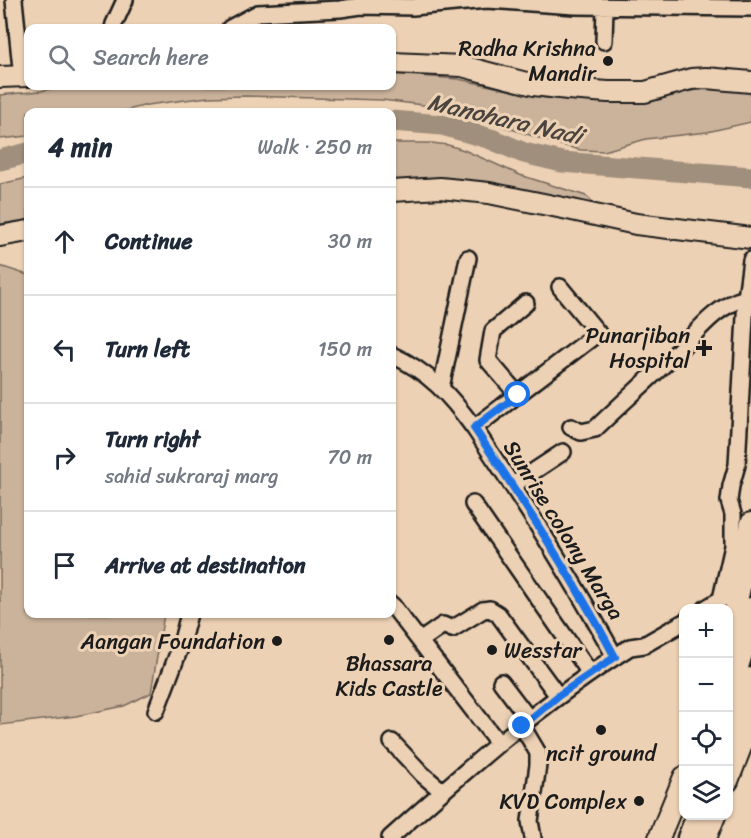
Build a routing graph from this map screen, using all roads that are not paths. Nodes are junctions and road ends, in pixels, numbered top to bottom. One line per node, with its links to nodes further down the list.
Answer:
1 (14, 0): 13 (street)
2 (125, 0): 9 (street)
3 (487, 0): 4 (street); 5 (street)
4 (536, 2): 6 (street)
5 (412, 4): 7 (street)
6 (601, 5): 8 (street); 11 (street)
7 (257, 7): 10 (street)
8 (751, 8)
9 (114, 24)
10 (235, 24)
11 (604, 41)
12 (396, 63): 16 (main road)
13 (24, 70)
14 (0, 77): 15 (main road)
15 (24, 77)
16 (751, 82)
17 (396, 191): 20 (main road)
18 (24, 232): 19 (main road)
19 (0, 236)
20 (751, 238)
21 (468, 258): 27 (street)
22 (751, 260): 24 (street)
23 (560, 287): 28 (street, Sunrise colony Marga)
24 (746, 298): 29 (street); 36 (street)
25 (526, 303): 28 (street)
26 (396, 357): 27 (street)
27 (441, 388): 30 (street)
28 (518, 395): 30 (street, Sunrise colony Marga)
29 (571, 427)
30 (474, 428): 32 (street, Sunrise colony Marga)
31 (563, 452): 32 (street)
32 (513, 485): 44 (street, Sunrise colony Marga)
33 (473, 504): 46 (street)
34 (751, 523): 35 (main road)
35 (742, 580): 36 (street); 41 (main road)
36 (721, 599): 37 (street)
37 (714, 604)
38 (751, 609): 48 (highway)
39 (396, 610): 43 (street)
40 (188, 618): 50 (street)
41 (733, 622)
42 (679, 625): 44 (street)
43 (420, 641): 49 (street); 55 (street)
44 (615, 657): 46 (street)
45 (751, 669): 53 (highway)
46 (590, 673): 49 (street)
47 (501, 682): 52 (street)
48 (733, 682)
49 (558, 696): 52 (street)
50 (156, 711)
51 (751, 720): 56 (main road)
52 (526, 722): 55 (street); 63 (street)
53 (733, 727)
54 (392, 742): 58 (street)
55 (499, 744): 58 (street)
56 (733, 770)
57 (679, 789): 64 (main road)
58 (442, 791): 62 (street)
59 (683, 820): 65 (highway)
60 (696, 820): 66 (highway)
61 (713, 820): 67 (main road)
62 (390, 838)
63 (533, 838)
64 (659, 838)
65 (676, 838)
66 (689, 838)
67 (705, 838)

